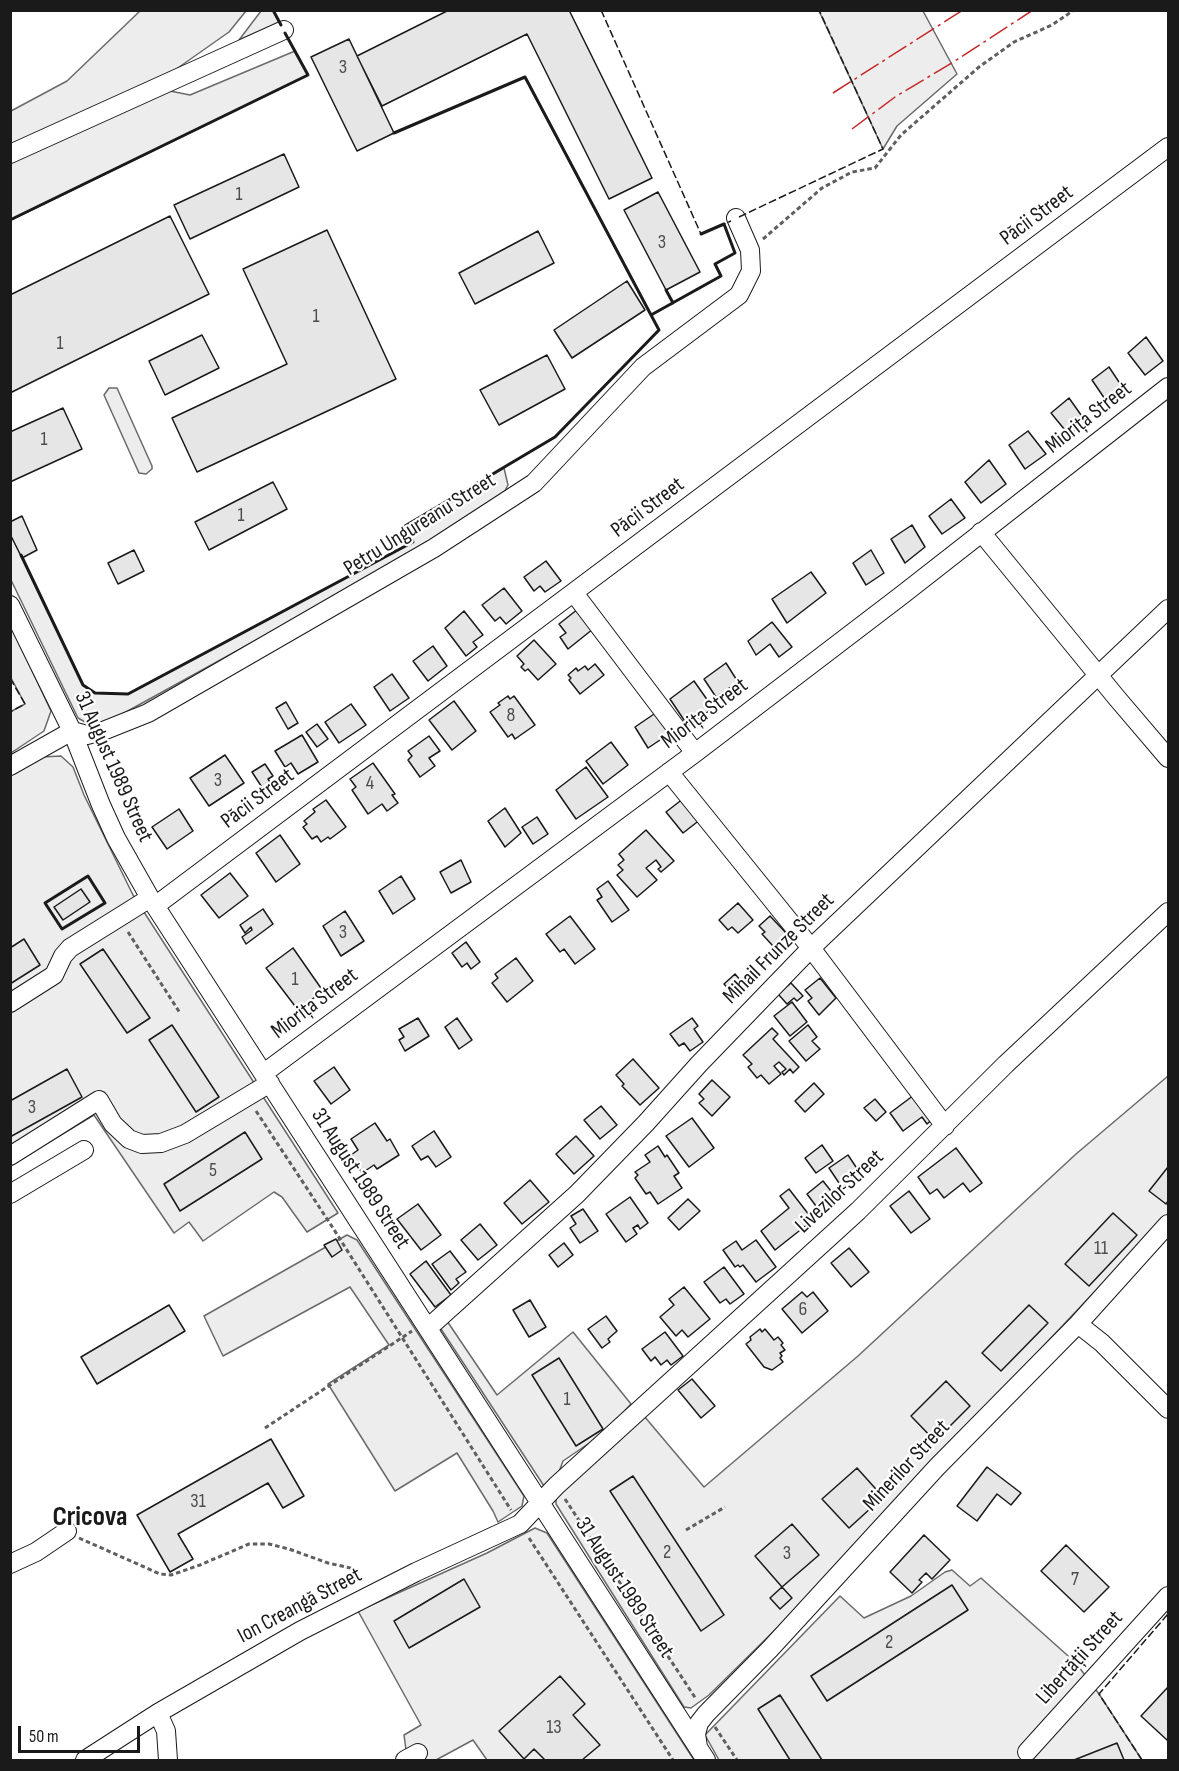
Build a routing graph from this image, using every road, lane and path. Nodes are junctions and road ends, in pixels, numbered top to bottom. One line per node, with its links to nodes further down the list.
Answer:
1 (1074, 10): 6 (path)
2 (284, 30): 4 (street)
3 (1168, 147): 9 (street, Păcii Street)
4 (10, 154)
5 (736, 218): 6 (street, Petru Ungureanu Street)
6 (750, 250): 13 (street, Petru Ungureanu Street)
7 (1168, 387): 8 (street, Miorița Street)
8 (981, 532): 12 (street); 14 (street, Miorița Street)
9 (574, 593): 14 (street); 18 (street, Păcii Street)
10 (10, 605): 13 (street, 31 August 1989 Street)
11 (1168, 609): 12 (street, Mihail Frunze Street)
12 (1098, 674): 15 (street); 21 (street, Mihail Frunze Street)
13 (72, 730): 16 (street); 18 (street, 31 August 1989 Street)
14 (695, 753): 17 (street, Miorița Street)
15 (1168, 758)
16 (10, 766)
17 (669, 772): 21 (street); 24 (street, Miorița Street)
18 (152, 902): 20 (street, Păcii Street); 24 (street, 31 August 1989 Street)
19 (1168, 912): 26 (street, Livezilor Street)
20 (119, 918): 22 (street, Păcii Street); 23 (path)
21 (811, 948): 26 (street); 32 (street, Mihail Frunze Street)
22 (10, 1003)
23 (180, 1013)
24 (267, 1078): 25 (street, Miorița Street); 32 (street, 31 August 1989 Street)
25 (246, 1097): 28 (street, Miorița Street); 33 (path)
26 (945, 1126): 36 (street, Livezilor Street)
27 (84, 1150): 29 (street)
28 (10, 1156)
29 (10, 1194)
30 (1168, 1224): 31 (street, Minerilor Street)
31 (1078, 1324): 34 (street); 46 (street, Minerilor Street)
32 (426, 1325): 33 (path); 37 (street, 31 August 1989 Street)
33 (402, 1338): 35 (path); 39 (path)
34 (1168, 1409)
35 (265, 1428)
36 (556, 1486): 37 (street, Livezilor Street); 46 (path)
37 (540, 1502): 39 (street, Ion Creangă Street); 48 (street, 31 August 1989 Street)
38 (725, 1507): 40 (path)
39 (520, 1524): 45 (street, Ion Creangă Street); 51 (path)
40 (686, 1530)
41 (67, 1531): 42 (street); 43 (path)
42 (10, 1564)
43 (355, 1569)
44 (1168, 1596): 47 (street, Libertății Street)
45 (158, 1713): 49 (street, Ion Creangă Street); 50 (street)
46 (706, 1714): 48 (street, Minerilor Street); 52 (path)
47 (1027, 1752)
48 (702, 1754)
49 (85, 1761)
50 (168, 1761)
51 (673, 1761)
52 (737, 1761)

